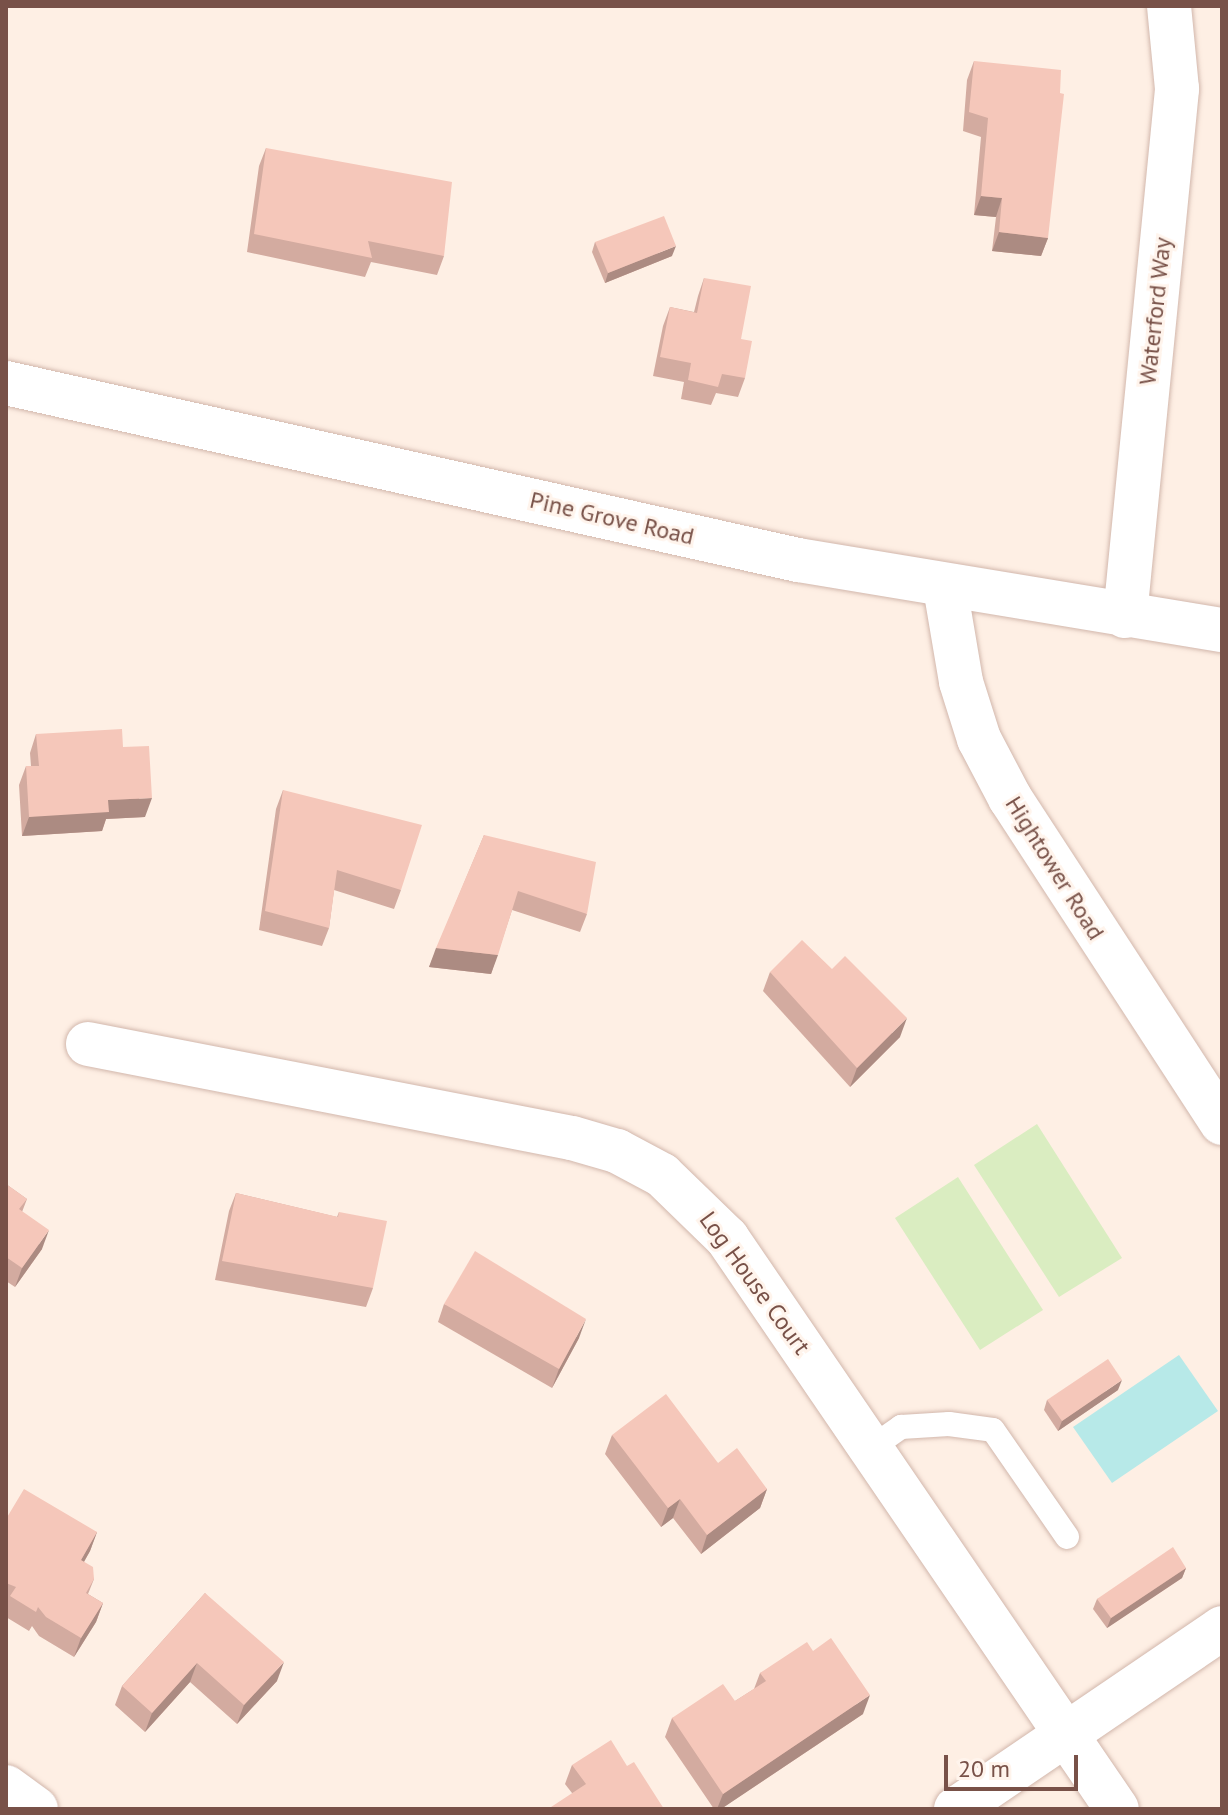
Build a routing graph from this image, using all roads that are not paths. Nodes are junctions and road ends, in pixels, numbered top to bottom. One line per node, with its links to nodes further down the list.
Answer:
1 (1169, 6): 4 (street, Waterford Way)
2 (6, 383): 3 (street, Pine Grove Road)
3 (945, 587): 4 (street, Pine Grove Road); 7 (street, Hightower Road)
4 (1125, 616): 5 (street, Pine Grove Road)
5 (1222, 630)
6 (88, 1044): 8 (street, Log House Court)
7 (1222, 1123)
8 (871, 1448): 9 (lane); 11 (street, Log House Court)
9 (1067, 1537)
10 (1222, 1628): 11 (street)
11 (1066, 1734): 14 (street); 15 (street, Log House Court)
12 (6, 1787): 13 (street)
13 (36, 1809)
14 (956, 1809)
15 (1117, 1809)

